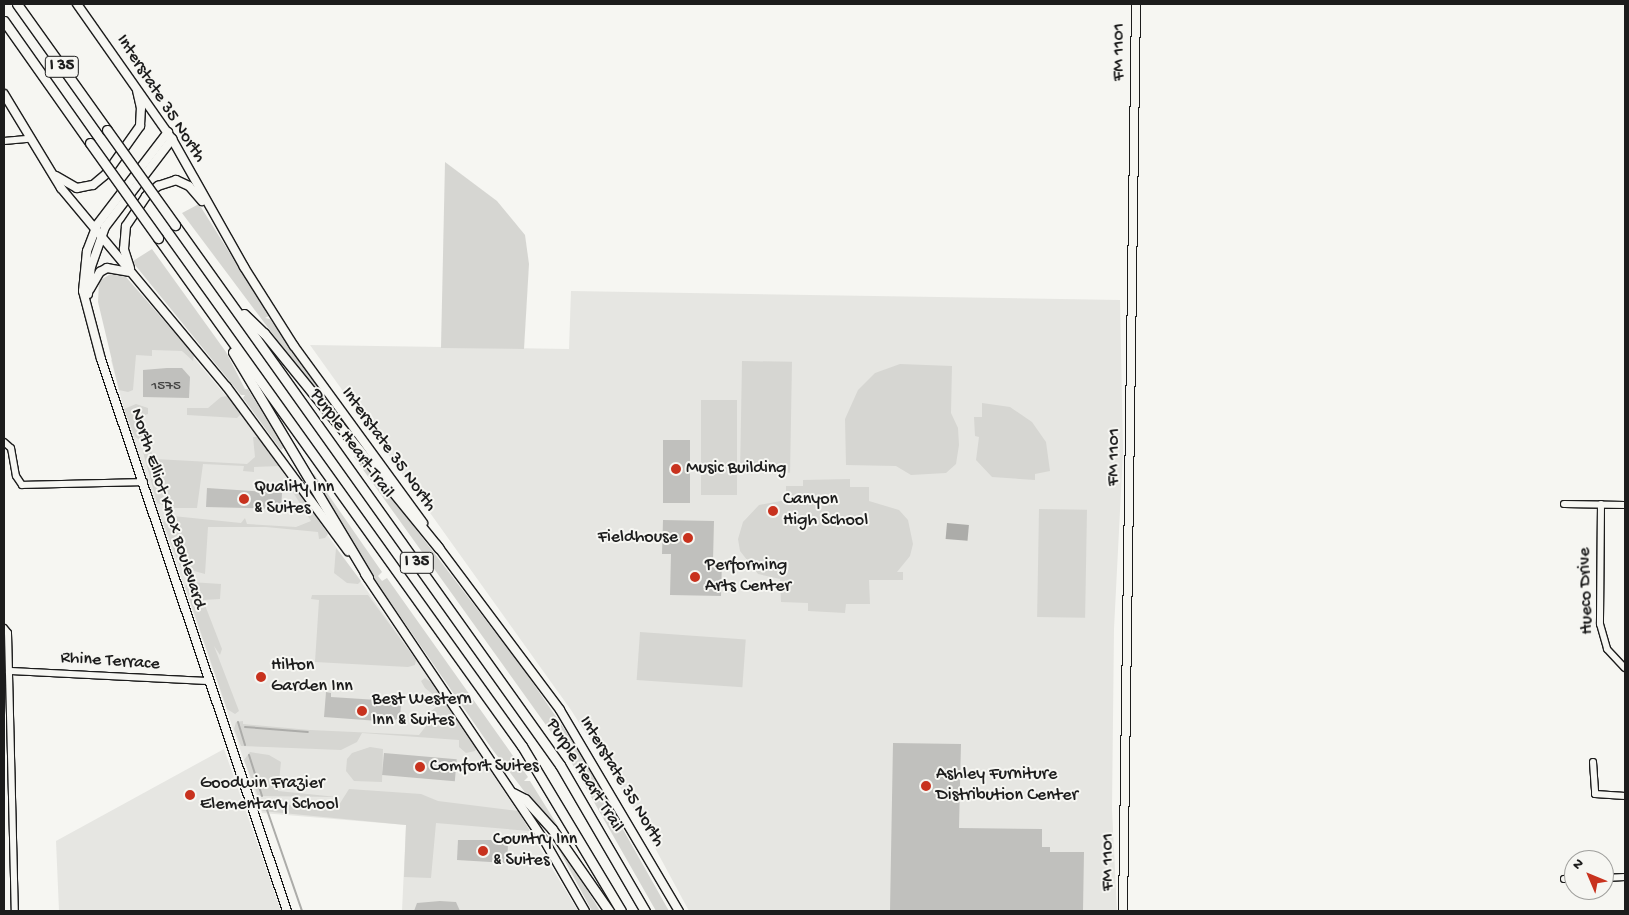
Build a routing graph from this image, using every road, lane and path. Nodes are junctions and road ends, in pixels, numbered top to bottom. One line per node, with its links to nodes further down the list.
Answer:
1 (17, 4): 15 (highway, Purple Heart Trail / I 35, bridge)
2 (77, 4): 5 (main road, Interstate 35 North)
3 (1136, 4): 38 (main road, FM 1101 / FM 1101)
4 (4, 21): 16 (highway, Purple Heart Trail / I 35, bridge)
5 (131, 78): 7 (main road, Interstate 35 North); 10 (main road)
6 (4, 94): 8 (main road)
7 (170, 135): 11 (main road, Interstate 35 North); 12 (main road, North Elliot Knox Boulevard)
8 (29, 139): 9 (street); 10 (main road)
9 (4, 141)
10 (49, 170): 12 (main road)
11 (210, 210): 13 (main road); 22 (main road, Interstate 35 North)
12 (97, 234): 13 (main road); 14 (main road, North Elliot Knox Boulevard)
13 (133, 274): 14 (main road); 23 (main road)
14 (86, 297): 18 (main road, North Elliot Knox Boulevard)
15 (230, 301): 22 (highway); 36 (highway, Purple Heart Trail / I 35)
16 (224, 332): 23 (highway); 35 (highway, Purple Heart Trail / I 35)
17 (4, 442): 18 (street)
18 (144, 482): 27 (main road, North Elliot Knox Boulevard)
19 (1564, 504): 20 (street)
20 (1600, 504): 21 (street); 25 (street, Hueco Drive)
21 (1625, 505)
22 (439, 548): 37 (main road, Interstate 35 North)
23 (368, 578): 29 (main road)
24 (4, 628): 26 (street)
25 (1625, 668)
26 (9, 670): 27 (street, Rhine Terrace); 31 (street)
27 (209, 681): 32 (main road, North Elliot Knox Boulevard)
28 (1593, 762): 30 (street)
29 (513, 792): 33 (main road); 34 (highway)
30 (1625, 796)
31 (15, 911)
32 (287, 911)
33 (585, 911)
34 (609, 911)
35 (621, 911)
36 (645, 911)
37 (679, 911)
38 (1123, 911)

